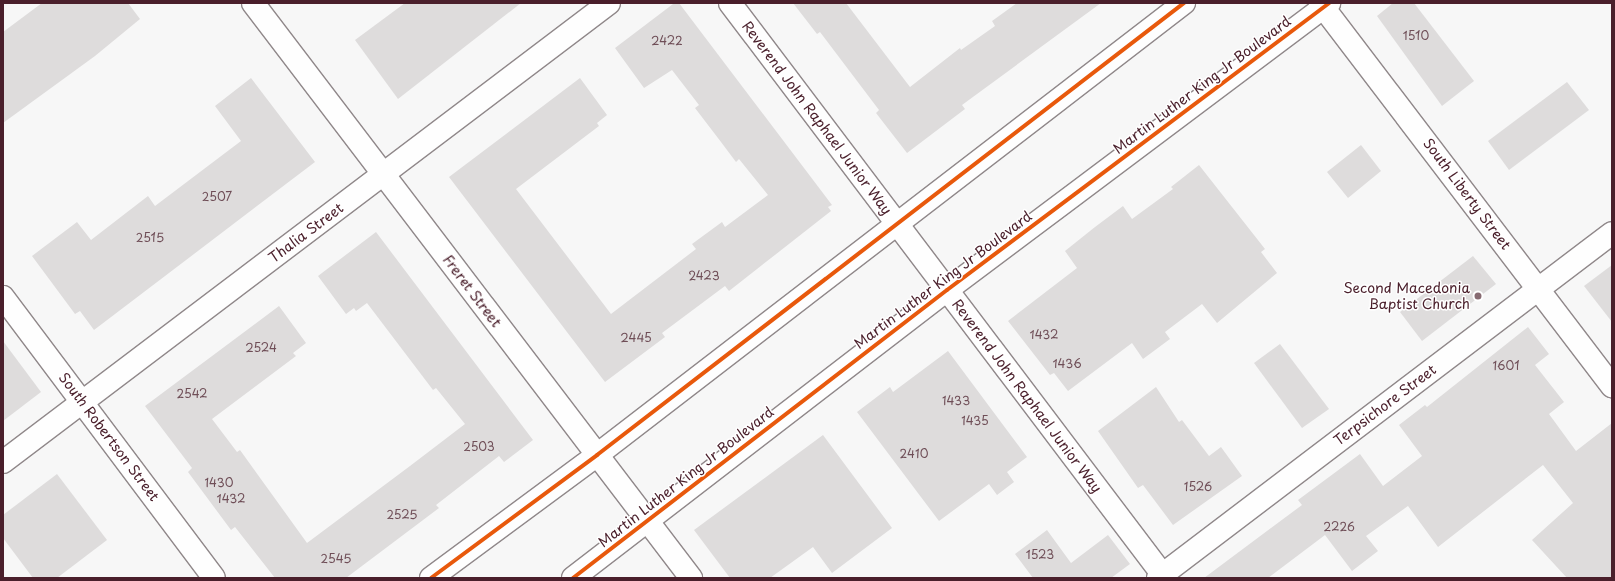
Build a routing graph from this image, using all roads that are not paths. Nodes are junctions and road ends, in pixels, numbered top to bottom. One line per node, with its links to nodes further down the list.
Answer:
1 (253, 3): 6 (street, Freret Street)
2 (609, 3): 6 (street, Thalia Street)
3 (730, 3): 7 (street, Reverend John Raphael Junior Way)
4 (1184, 3): 7 (street)
5 (1324, 4): 9 (street, South Liberty Street); 10 (street, Martin Luther King Jr Boulevard)
6 (384, 174): 13 (street, Thalia Street); 14 (street, Freret Street)
7 (897, 224): 10 (street, Reverend John Raphael Junior Way); 14 (street)
8 (1612, 233): 9 (street, Terpsichore Street)
9 (1539, 288): 12 (street, South Liberty Street); 17 (street, Terpsichore Street)
10 (947, 290): 16 (street, Martin Luther King Jr Boulevard); 17 (street, Reverend John Raphael Junior Way)
11 (3, 297): 13 (street, South Robertson Street)
12 (1612, 386)
13 (82, 402): 15 (street, Thalia Street); 18 (street, South Robertson Street)
14 (597, 456): 16 (street, Freret Street); 19 (street)
15 (3, 462)
16 (647, 520): 20 (street, Martin Luther King Jr Boulevard); 21 (street, Freret Street)
17 (1162, 577)
18 (214, 578)
19 (431, 578)
20 (573, 578)
21 (691, 578)

